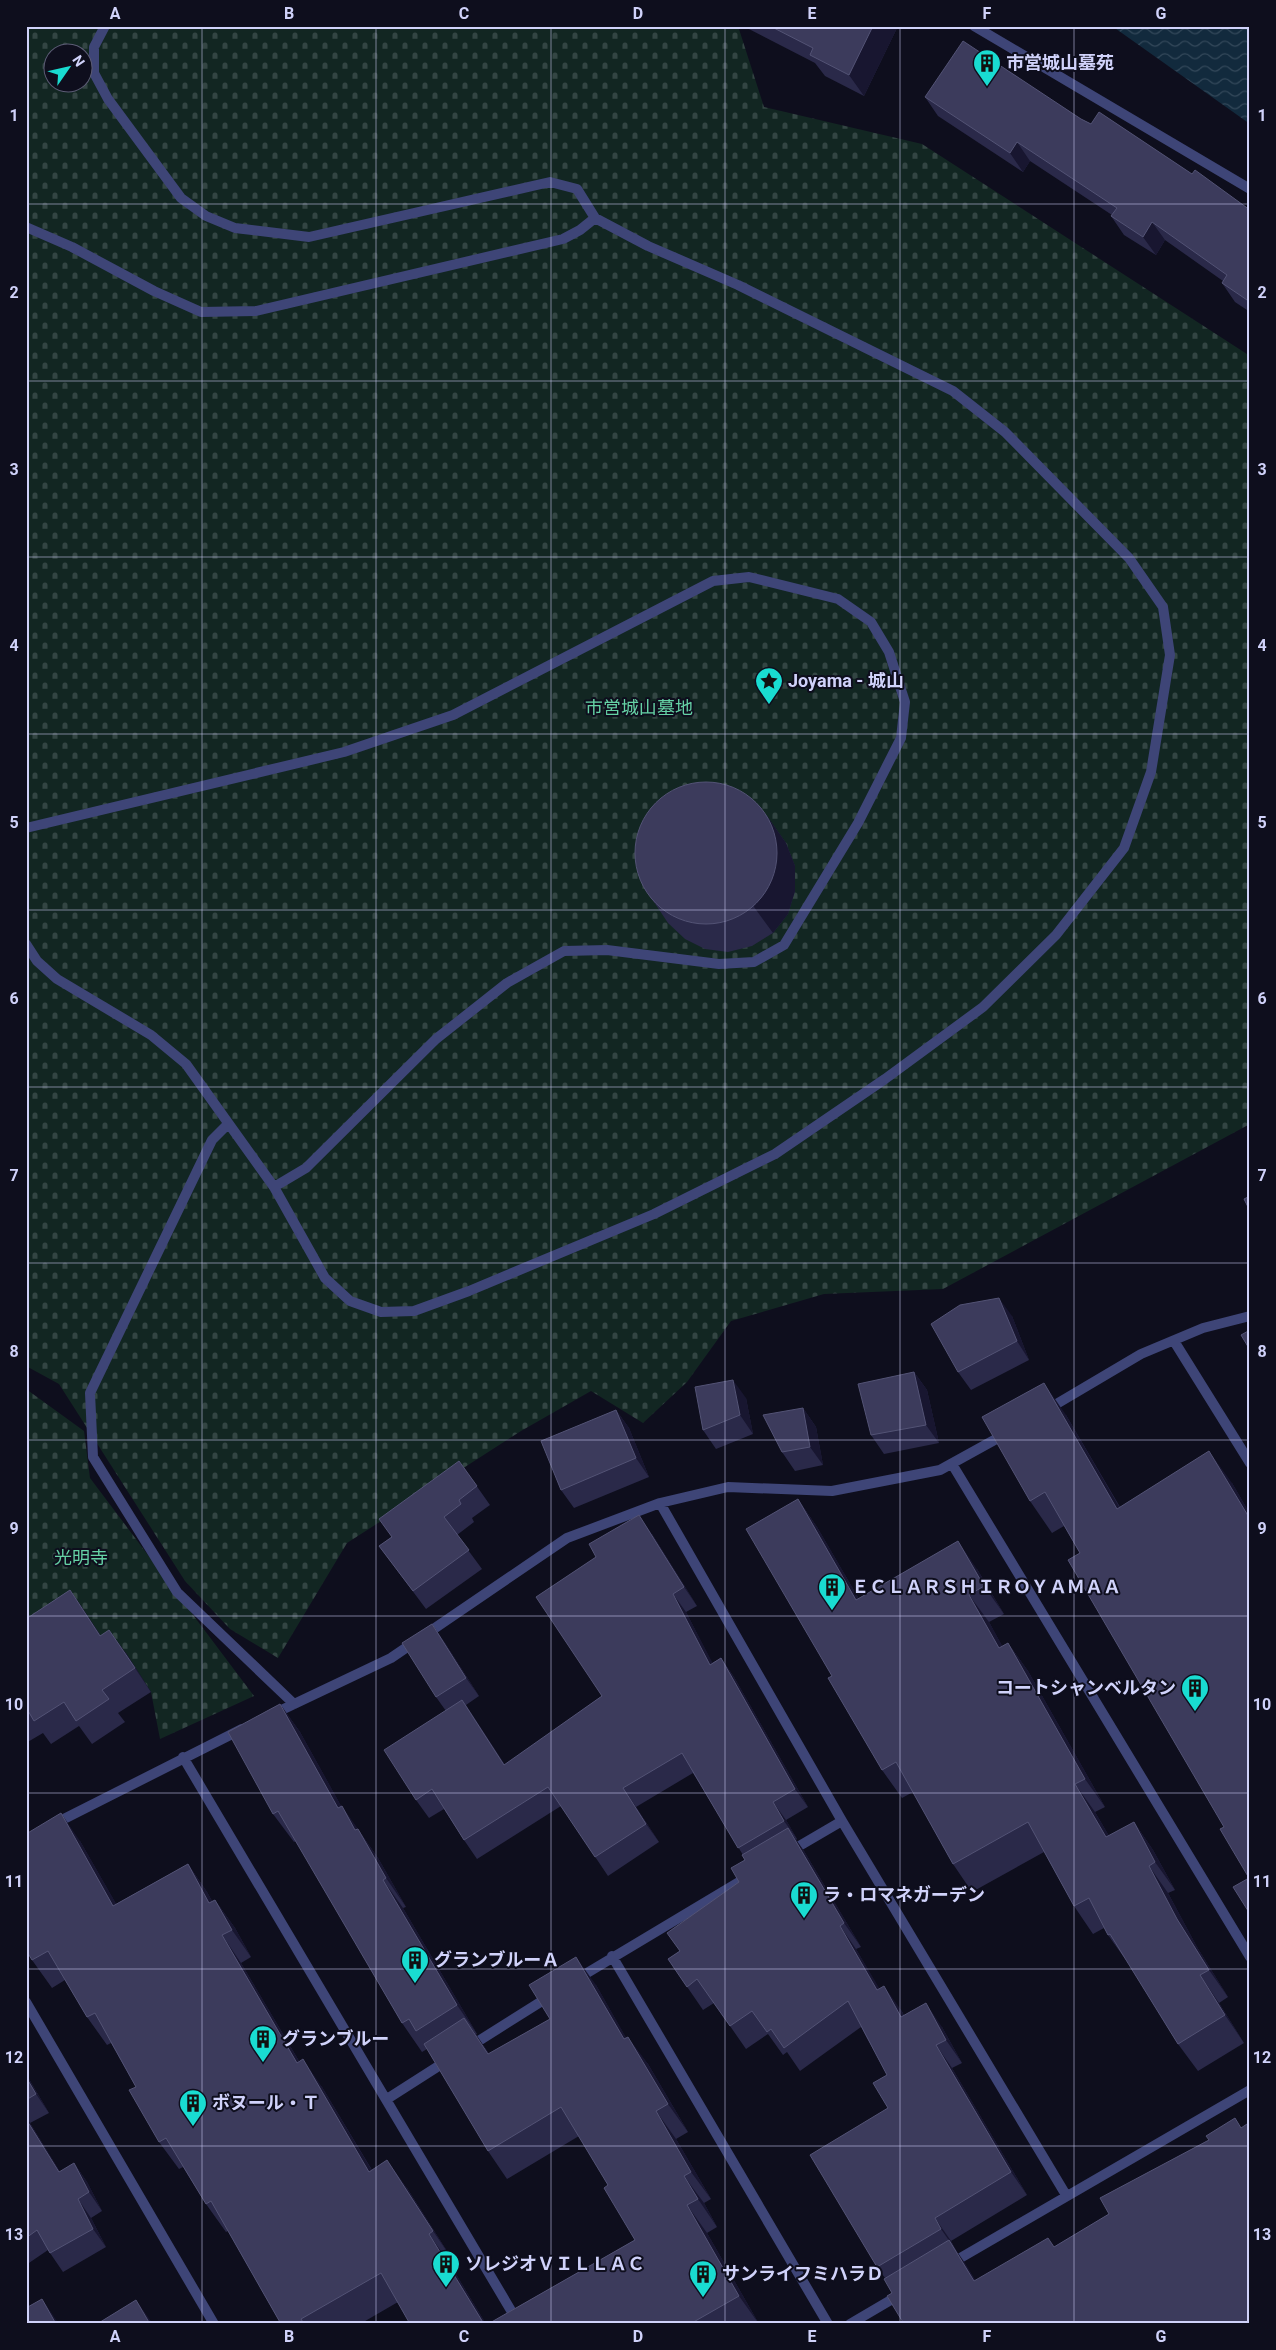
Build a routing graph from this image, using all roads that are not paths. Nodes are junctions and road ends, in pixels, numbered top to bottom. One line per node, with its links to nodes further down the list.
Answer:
1 (105, 26): 4 (street)
2 (974, 26): 3 (street)
3 (1250, 189)
4 (595, 218): 5 (street); 9 (street)
5 (26, 227)
6 (26, 828): 9 (street)
7 (26, 944): 8 (street)
8 (228, 1124): 9 (street); 17 (street)
9 (274, 1187)
10 (1250, 1316): 11 (street)
11 (1174, 1341): 12 (street); 14 (street)
12 (1038, 1415)
13 (1020, 1425): 15 (street)
14 (1250, 1463)
15 (952, 1464): 16 (street); 24 (street)
16 (660, 1503): 17 (street); 19 (street)
17 (294, 1704): 18 (street)
18 (183, 1757): 20 (street); 27 (street)
19 (842, 1821): 21 (street); 28 (street)
20 (44, 1830)
21 (783, 1856)
22 (757, 1871): 23 (street)
23 (612, 1956): 27 (street); 33 (street)
24 (1250, 1957)
25 (26, 2002): 31 (street)
26 (1250, 2090): 28 (street)
27 (387, 2099): 32 (street)
28 (1066, 2195): 29 (street)
29 (942, 2269)
30 (908, 2289): 34 (street)
31 (214, 2324)
32 (519, 2324)
33 (828, 2324)
34 (850, 2324)

